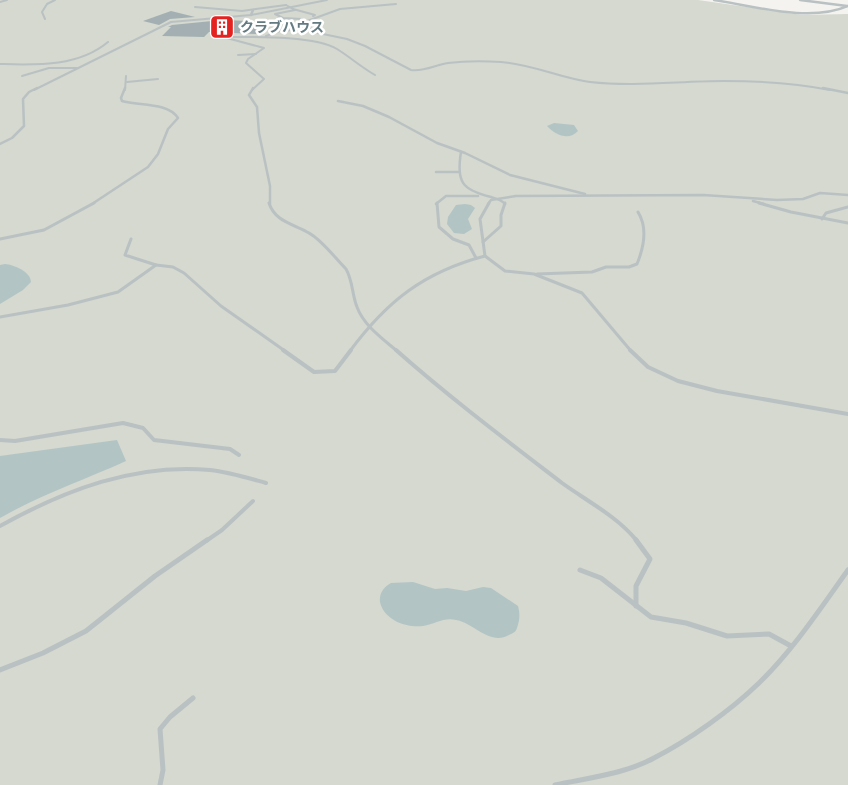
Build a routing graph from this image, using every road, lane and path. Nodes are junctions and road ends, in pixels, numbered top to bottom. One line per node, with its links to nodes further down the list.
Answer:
1 (7, 0): 7 (lane)
2 (55, 0): 16 (lane)
3 (309, 0): 8 (lane)
4 (327, 0): 8 (lane)
5 (714, 0): 11 (street)
6 (800, 0): 11 (street)
7 (0, 2)
8 (318, 2): 15 (lane)
9 (396, 4): 17 (lane)
10 (286, 5): 13 (lane, bridge); 14 (lane)
11 (848, 6)
12 (195, 7): 14 (lane)
13 (294, 9): 13 (lane)
14 (253, 10): 15 (street)
15 (251, 15): 25 (lane)
16 (45, 19)
17 (296, 23): 18 (lane); 19 (lane)
18 (301, 28): 19 (lane); 31 (lane)
19 (283, 31): 20 (lane)
20 (261, 36): 22 (lane); 26 (lane)
21 (108, 42): 24 (lane)
22 (257, 54): 23 (lane); 54 (lane)
23 (238, 55)
24 (0, 64)
25 (77, 68): 27 (lane); 33 (lane)
26 (375, 75)
27 (22, 76)
28 (126, 76): 30 (lane)
29 (158, 78): 30 (lane)
30 (127, 82): 46 (lane)
31 (848, 93)
32 (338, 101): 34 (lane)
33 (0, 144)
34 (461, 152): 36 (lane); 37 (lane)
35 (436, 172): 36 (lane)
36 (459, 172): 39 (lane)
37 (592, 195): 40 (lane); 41 (lane)
38 (848, 195): 40 (lane)
39 (483, 196): 41 (lane); 50 (lane)
40 (746, 198): 44 (lane)
41 (498, 199): 48 (lane); 48 (lane)
42 (848, 207): 44 (lane)
43 (638, 212): 52 (lane)
44 (822, 219): 45 (lane)
45 (848, 223)
46 (0, 239)
47 (130, 239): 51 (lane)
48 (483, 242): 49 (lane)
49 (485, 256): 50 (lane); 52 (lane)
50 (476, 258): 54 (lane)
51 (156, 265): 53 (lane); 54 (lane)
52 (534, 274): 55 (lane)
53 (0, 317)
54 (370, 327): 63 (lane)
55 (848, 414)
56 (0, 440): 57 (lane)
57 (239, 455)
58 (266, 483): 60 (lane)
59 (253, 501): 65 (lane)
60 (0, 526)
61 (580, 570): 63 (lane)
62 (848, 570): 64 (lane)
63 (636, 606): 64 (lane)
64 (791, 646): 68 (lane)
65 (0, 670)
66 (193, 698): 67 (lane)
67 (160, 785)
68 (555, 785)

